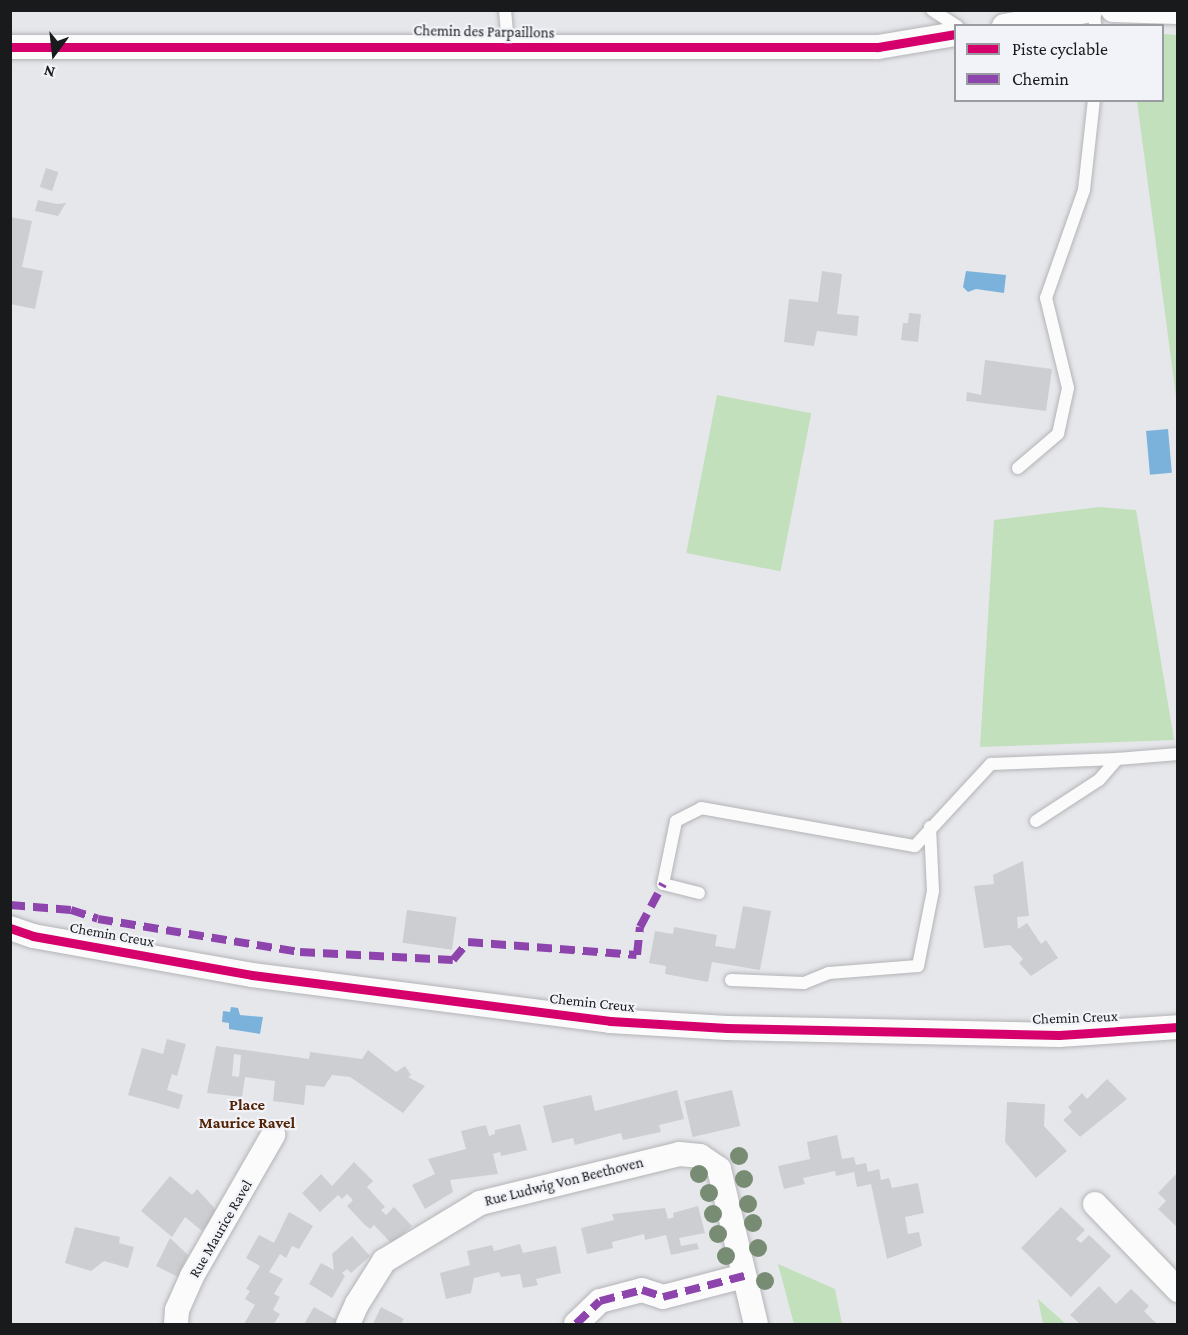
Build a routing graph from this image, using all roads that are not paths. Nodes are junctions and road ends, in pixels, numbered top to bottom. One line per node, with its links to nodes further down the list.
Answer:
1 (505, 10): 10 (lane)
2 (932, 10): 6 (lane)
3 (1092, 10): 7 (street)
4 (1113, 10): 5 (street)
5 (1178, 12)
6 (954, 24)
7 (1015, 24)
8 (954, 34): 10 (street, Chemin des Parpaillons)
9 (10, 47): 10 (street, Chemin des Parpaillons)
10 (508, 48)
11 (1094, 102): 12 (lane)
12 (1018, 468)
13 (1178, 754): 14 (lane)
14 (1117, 759): 15 (lane); 16 (lane)
15 (1036, 821)
16 (930, 827): 17 (lane); 19 (lane)
17 (699, 893)
18 (10, 928): 20 (street, Chemin Creux)
19 (731, 980)
20 (1178, 1027)
21 (273, 1135): 25 (street, Rue Maurice Ravel)
22 (1095, 1204): 24 (street)
23 (744, 1276): 26 (street, Rue Ludwig Von Beethoven); 27 (street); 28 (street, Rue Ludwig Von Beethoven)
24 (1178, 1290)
25 (176, 1324)
26 (348, 1324)
27 (576, 1324)
28 (756, 1324)

